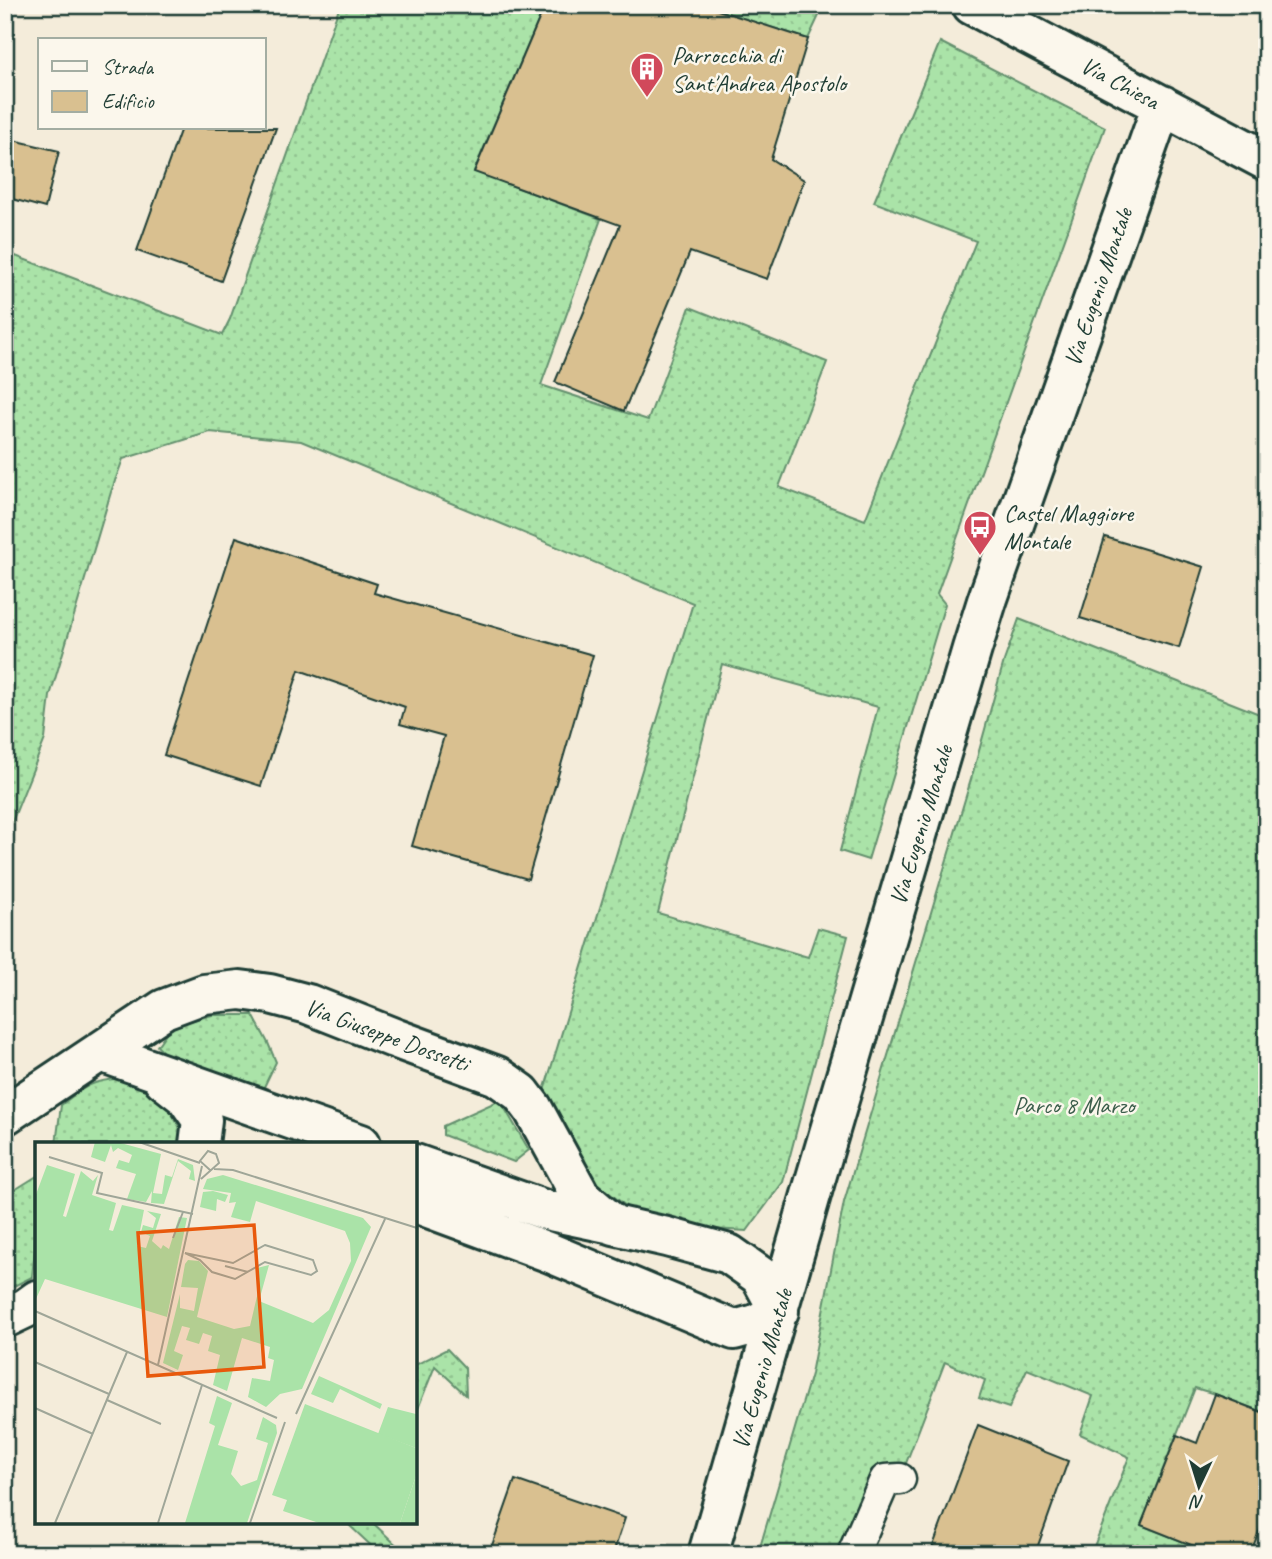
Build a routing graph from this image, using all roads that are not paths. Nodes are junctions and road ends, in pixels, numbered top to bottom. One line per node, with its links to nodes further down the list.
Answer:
1 (972, 5): 2 (street, Via Chiesa)
2 (1162, 105): 3 (street, Via Chiesa); 13 (street, Via Eugenio Montale)
3 (1267, 161)
4 (101, 1052): 5 (street); 6 (street, Via Giuseppe Dossetti); 11 (street, Via Giuseppe Dossetti)
5 (153, 1071): 7 (street); 8 (street)
6 (5, 1115)
7 (199, 1142)
8 (355, 1142)
9 (416, 1164): 11 (street, Via Giuseppe Dossetti)
10 (416, 1203): 13 (street)
11 (614, 1224): 13 (street, Via Giuseppe Dossetti)
12 (35, 1301): 14 (street)
13 (779, 1311): 16 (street, Via Eugenio Montale)
14 (5, 1318)
15 (900, 1479): 17 (lane)
16 (708, 1554)
17 (853, 1554)

